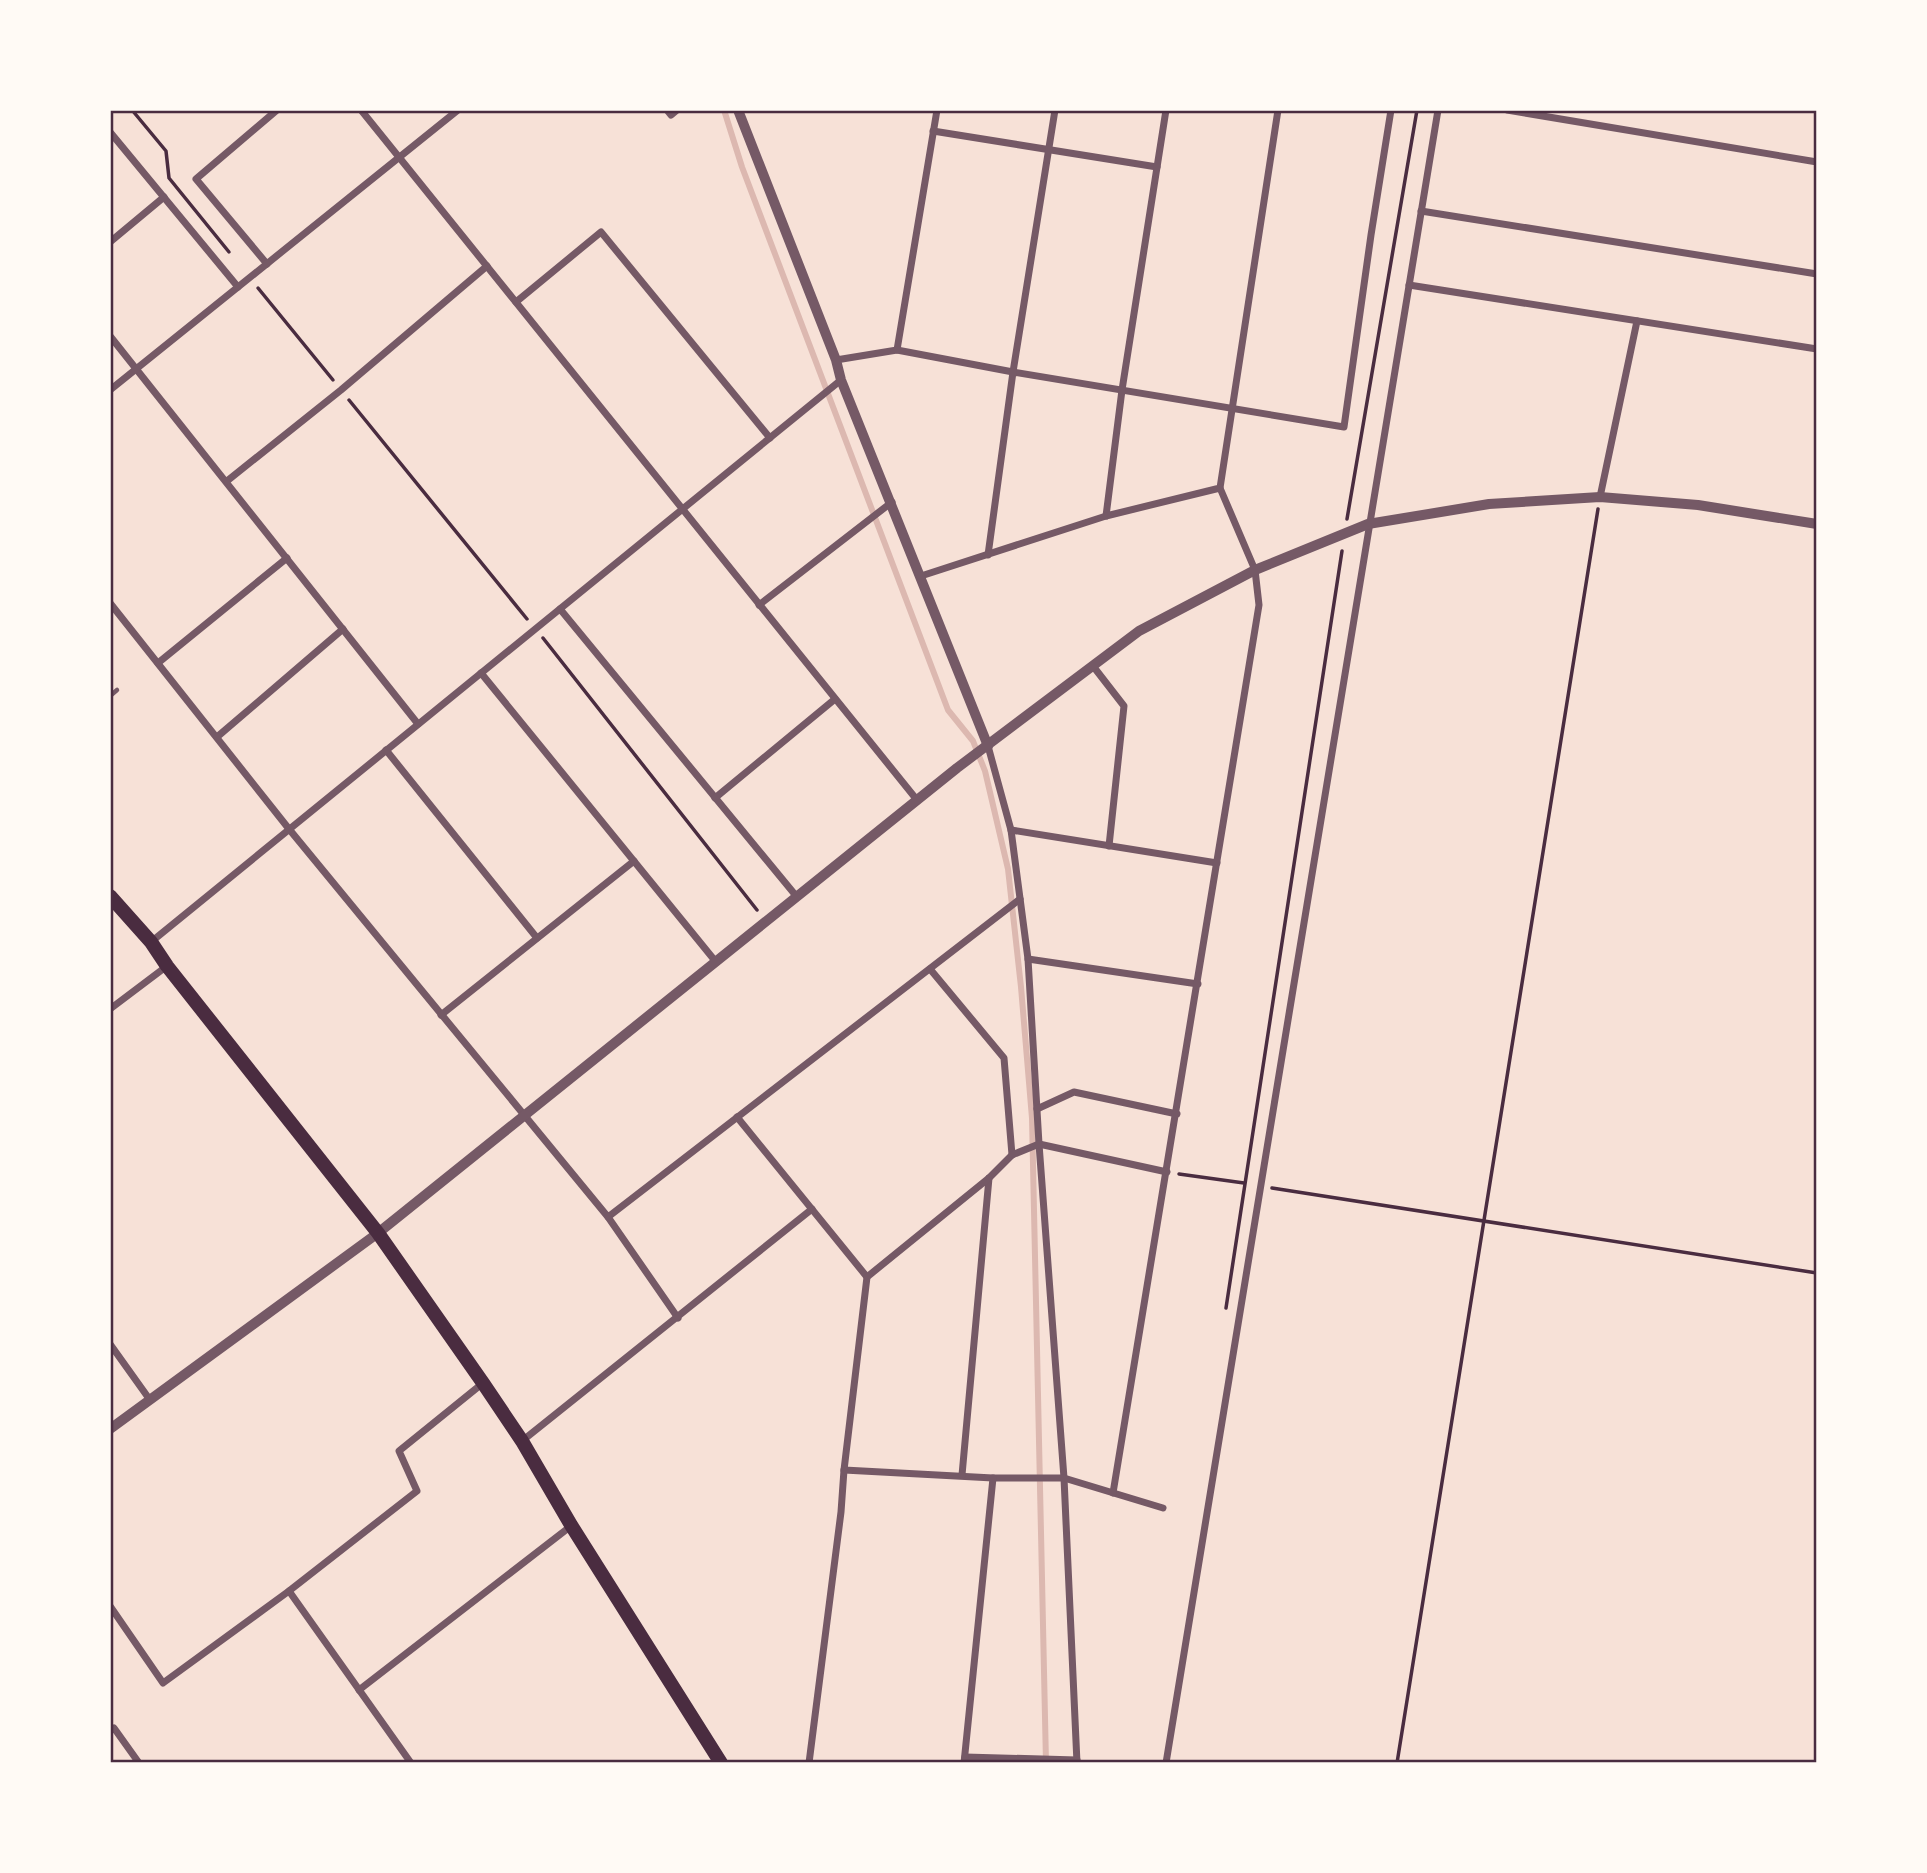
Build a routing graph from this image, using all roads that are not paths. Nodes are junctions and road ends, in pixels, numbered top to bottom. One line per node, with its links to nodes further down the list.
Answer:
1 (277, 110): 23 (street)
2 (361, 110): 17 (street)
3 (458, 110): 17 (street)
4 (667, 110): 5 (street)
5 (677, 110)
6 (738, 110): 33 (street)
7 (937, 110): 14 (street)
8 (1055, 110): 16 (street)
9 (1166, 110): 19 (street)
10 (1278, 110): 39 (street)
11 (1391, 110): 39 (street)
12 (1438, 110): 21 (street)
13 (1507, 110): 18 (street)
14 (933, 131): 16 (street); 32 (street)
15 (110, 132): 20 (street)
16 (1049, 151): 19 (street); 35 (street)
17 (399, 158): 23 (street); 24 (street)
18 (1817, 162)
19 (1157, 167): 38 (street)
20 (164, 197): 22 (street); 27 (street)
21 (1421, 212): 25 (street); 26 (street)
22 (110, 242)
23 (267, 264): 27 (street)
24 (487, 266): 28 (street); 41 (street)
25 (1817, 274)
26 (1409, 285): 29 (street); 47 (street)
27 (238, 287): 34 (street)
28 (516, 302): 40 (street); 45 (street)
29 (1637, 321): 31 (street); 43 (street)
30 (110, 336): 34 (street)
31 (1817, 349)
32 (897, 350): 33 (street); 35 (street)
33 (836, 360): 36 (street)
34 (137, 368): 37 (street); 41 (street)
35 (1013, 372): 38 (street); 49 (street)
36 (841, 380): 40 (street); 44 (street)
37 (110, 390)
38 (1122, 390): 39 (street); 46 (street)
39 (1233, 409): 42 (street)
40 (770, 438): 45 (street)
41 (227, 481): 50 (street)
42 (1220, 488): 46 (street); 51 (street)
43 (1600, 497): 47 (street); 48 (street)
44 (892, 502): 52 (street); 54 (street)
45 (682, 509): 54 (street); 55 (street)
46 (1106, 516): 49 (street)
47 (1368, 524): 51 (street); 121 (street)
48 (1817, 524)
49 (988, 555): 52 (street)
50 (287, 558): 56 (street); 57 (street)
51 (1255, 570): 58 (street); 73 (street)
52 (921, 576): 65 (street)
53 (110, 603): 57 (street)
54 (760, 605): 62 (street)
55 (559, 609): 59 (street); 67 (street)
56 (343, 629): 63 (street); 64 (street)
57 (158, 663): 64 (street)
58 (1093, 666): 65 (street); 71 (street)
59 (481, 673): 63 (street); 72 (street)
60 (117, 690): 61 (lane)
61 (110, 696)
62 (835, 699): 67 (street); 68 (street)
63 (418, 724): 66 (street)
64 (216, 737): 69 (street)
65 (988, 746): 68 (street); 70 (street)
66 (386, 750): 69 (street); 77 (street)
67 (715, 798): 75 (street)
68 (917, 800): 75 (street)
69 (289, 829): 78 (street); 85 (street)
70 (1011, 830): 71 (street); 76 (street)
71 (1109, 846): 73 (street)
72 (634, 861): 77 (street); 80 (street)
73 (1217, 863): 83 (street)
74 (110, 896): 78 (main road)
75 (797, 897): 80 (street)
76 (1020, 899): 79 (street); 82 (street)
77 (537, 938): 85 (street)
78 (151, 942): 81 (main road)
79 (1028, 959): 83 (street); 86 (street)
80 (716, 962): 88 (street)
81 (167, 966): 84 (street); 96 (main road)
82 (930, 969): 89 (street); 91 (street)
83 (1198, 984): 87 (street)
84 (110, 1009)
85 (441, 1015): 88 (street)
86 (1037, 1109): 87 (street); 90 (street)
87 (1177, 1114): 92 (street)
88 (524, 1116): 95 (street); 96 (street)
89 (737, 1117): 94 (street); 95 (street)
90 (1039, 1144): 91 (street); 92 (street); 107 (street)
91 (1012, 1155): 93 (street)
92 (1167, 1172): 108 (street)
93 (989, 1178): 97 (street); 105 (street)
94 (812, 1209): 97 (street); 98 (street)
95 (608, 1217): 98 (street)
96 (378, 1233): 100 (main road); 101 (street)
97 (867, 1277): 104 (street)
98 (678, 1318): 103 (street)
99 (110, 1344): 101 (street)
100 (484, 1383): 103 (main road); 111 (street)
101 (150, 1400): 102 (street)
102 (110, 1429)
103 (522, 1441): 110 (main road)
104 (844, 1470): 105 (street); 120 (street)
105 (962, 1475): 106 (street)
106 (993, 1478): 107 (street); 115 (street)
107 (1064, 1478): 108 (street); 116 (street)
108 (1113, 1493): 109 (street)
109 (1163, 1508)
110 (571, 1525): 113 (street); 119 (main road)
111 (289, 1591): 112 (street); 113 (street)
112 (110, 1606)
113 (359, 1690): 118 (street)
114 (110, 1731): 117 (street)
115 (965, 1760): 116 (street)
116 (1077, 1762)
117 (139, 1763)
118 (411, 1763)
119 (721, 1763)
120 (809, 1763)
121 (1166, 1763)

